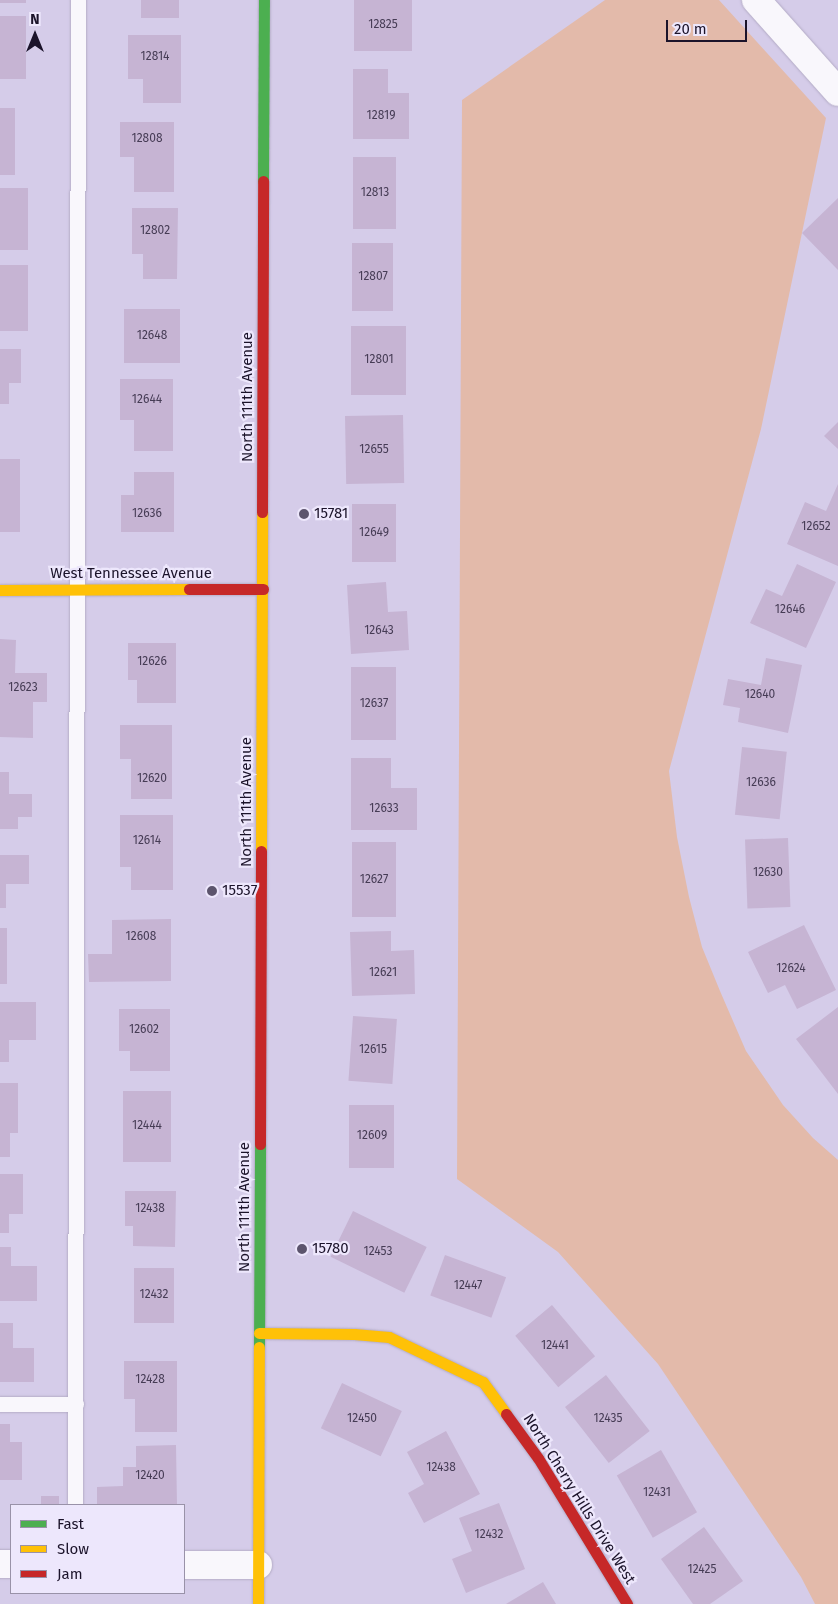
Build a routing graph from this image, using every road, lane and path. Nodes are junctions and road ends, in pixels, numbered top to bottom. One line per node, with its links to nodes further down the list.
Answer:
1 (78, 0): 7 (lane)
2 (264, 0): 5 (street, North 111th Avenue)
3 (756, 0): 4 (street)
4 (838, 92)
5 (263, 589): 7 (street, West Tennessee Avenue); 8 (street, North 111th Avenue)
6 (0, 590): 7 (street, West Tennessee Avenue)
7 (76, 590): 10 (lane)
8 (259, 1333): 13 (street, North 111th Avenue); 15 (street, North Cherry Hills Drive West)
9 (0, 1404): 10 (lane)
10 (76, 1404): 11 (lane)
11 (75, 1504)
12 (185, 1565): 13 (street)
13 (258, 1565): 14 (street, North 111th Avenue)
14 (258, 1604)
15 (627, 1604)

